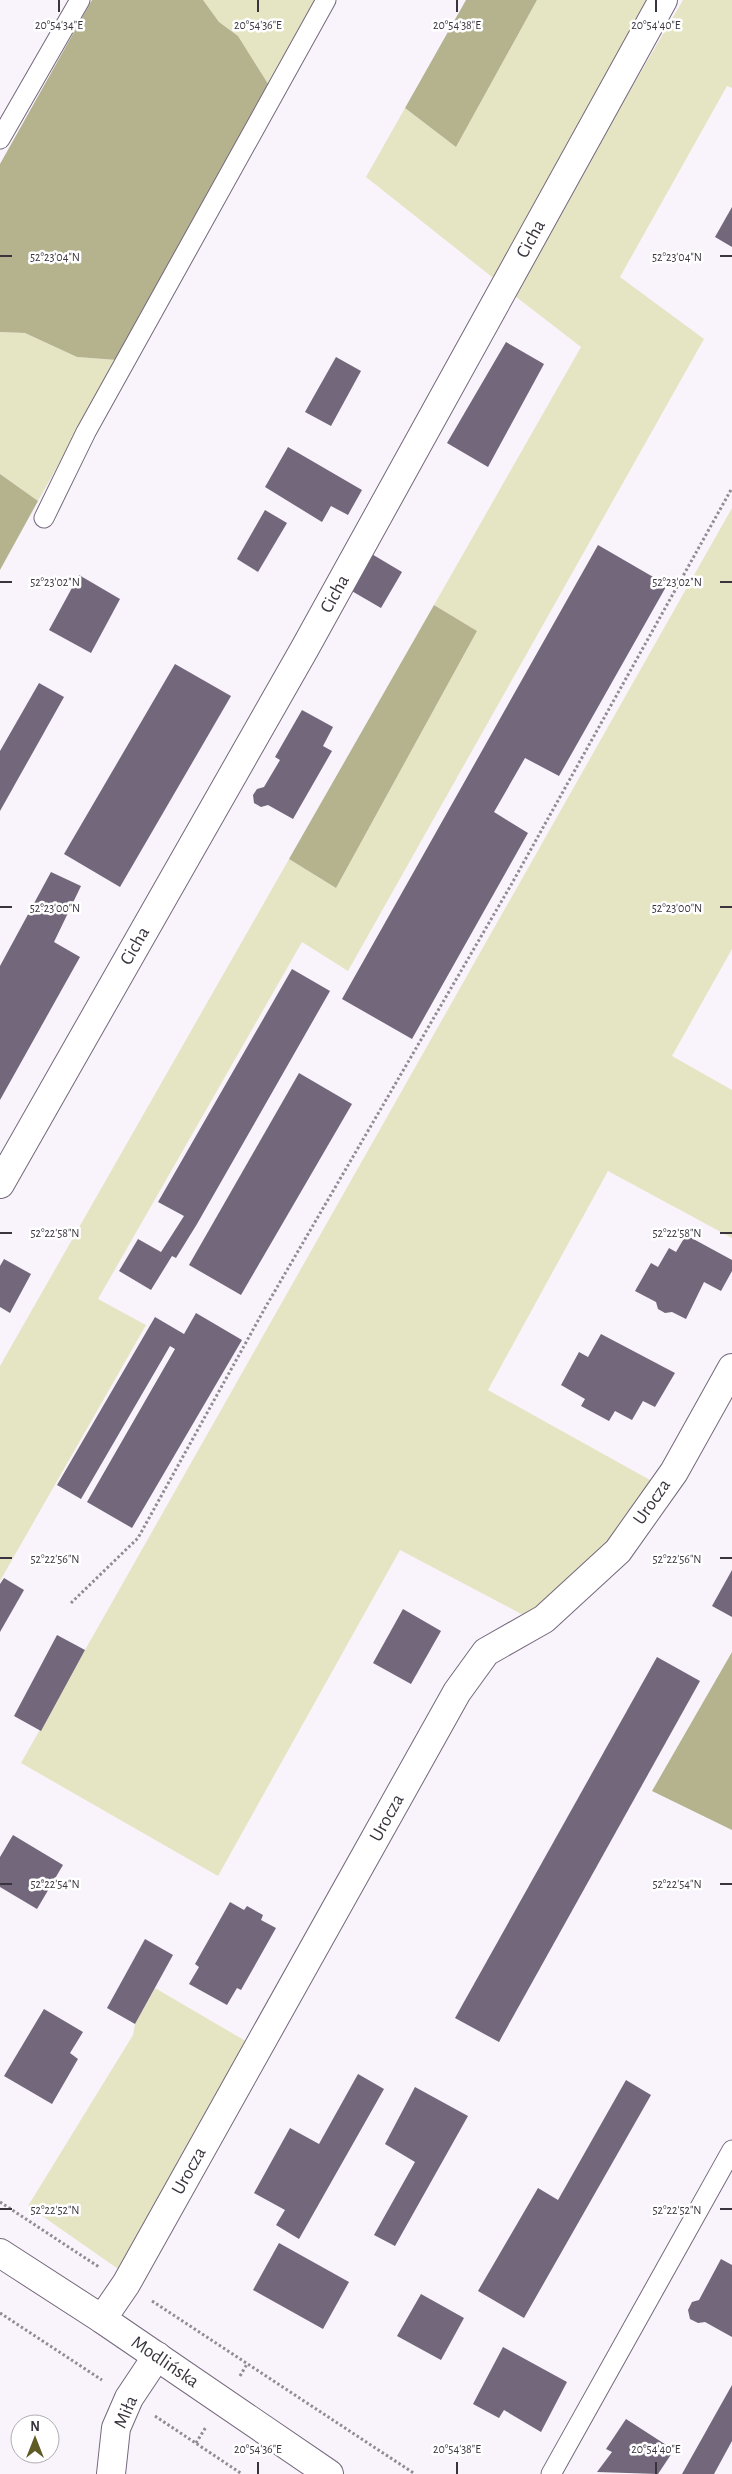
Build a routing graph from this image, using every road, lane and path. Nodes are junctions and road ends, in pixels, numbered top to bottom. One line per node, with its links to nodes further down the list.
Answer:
1 (80, 0): 4 (lane)
2 (326, 0): 6 (lane)
3 (663, 0): 7 (street, Cicha)
4 (0, 140)
5 (732, 488): 9 (path)
6 (44, 518)
7 (0, 1184)
8 (732, 1368): 13 (street, Urocza)
9 (71, 1603)
10 (732, 2150): 19 (lane)
11 (0, 2202): 13 (path)
12 (0, 2253): 14 (street, Modlińska)
13 (126, 2284): 14 (street, Urocza); 18 (path)
14 (102, 2319): 15 (street, Modlińska)
15 (157, 2356): 16 (street, Miła); 17 (street, Modlińska)
16 (111, 2474)
17 (329, 2474)
18 (415, 2474)
19 (551, 2474)

